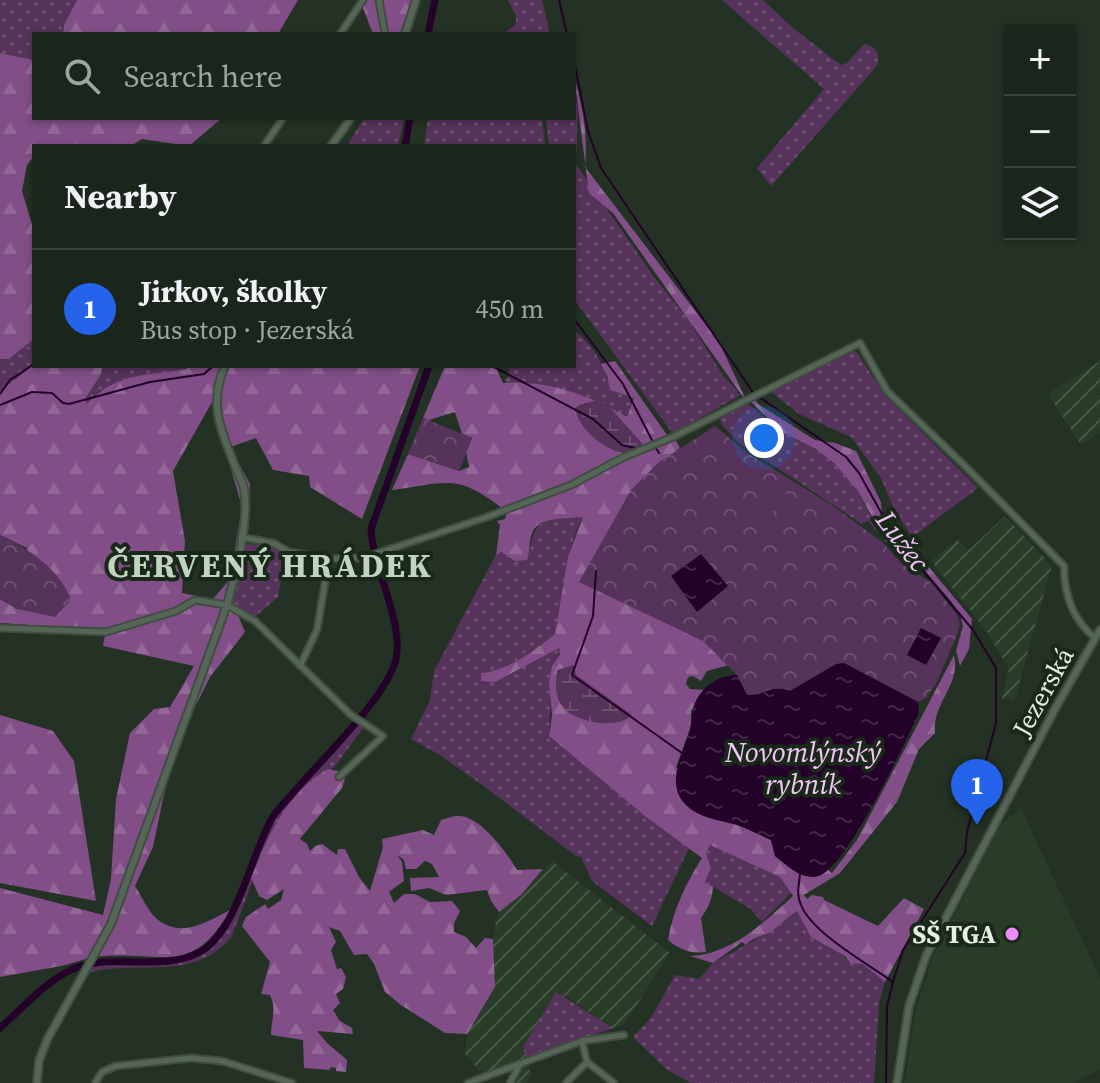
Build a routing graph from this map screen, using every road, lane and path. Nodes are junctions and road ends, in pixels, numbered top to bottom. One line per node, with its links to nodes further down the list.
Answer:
1 (363, 0): 4 (street)
2 (379, 0): 5 (street)
3 (416, 0): 6 (street)
4 (341, 32)
5 (385, 32)
6 (406, 32)
7 (282, 120): 9 (street)
8 (350, 120): 10 (street)
9 (265, 144)
10 (332, 144)
11 (224, 368): 12 (street)
12 (241, 537): 13 (street); 14 (street)
13 (329, 559): 17 (street); 18 (street)
14 (227, 605): 15 (street); 18 (street); 24 (street)
15 (0, 628)
16 (1100, 630): 17 (street, Jezerská)
17 (1095, 638): 31 (street, Jezerská)
18 (300, 666): 19 (street)
19 (339, 777)
20 (624, 1035): 21 (street)
21 (582, 1041): 22 (street); 23 (street)
22 (587, 1062): 29 (street); 30 (street)
23 (520, 1064): 27 (street); 28 (street)
24 (37, 1083)
25 (95, 1083): 26 (street)
26 (292, 1083)
27 (468, 1083)
28 (510, 1083)
29 (566, 1083)
30 (614, 1083)
31 (897, 1083)

